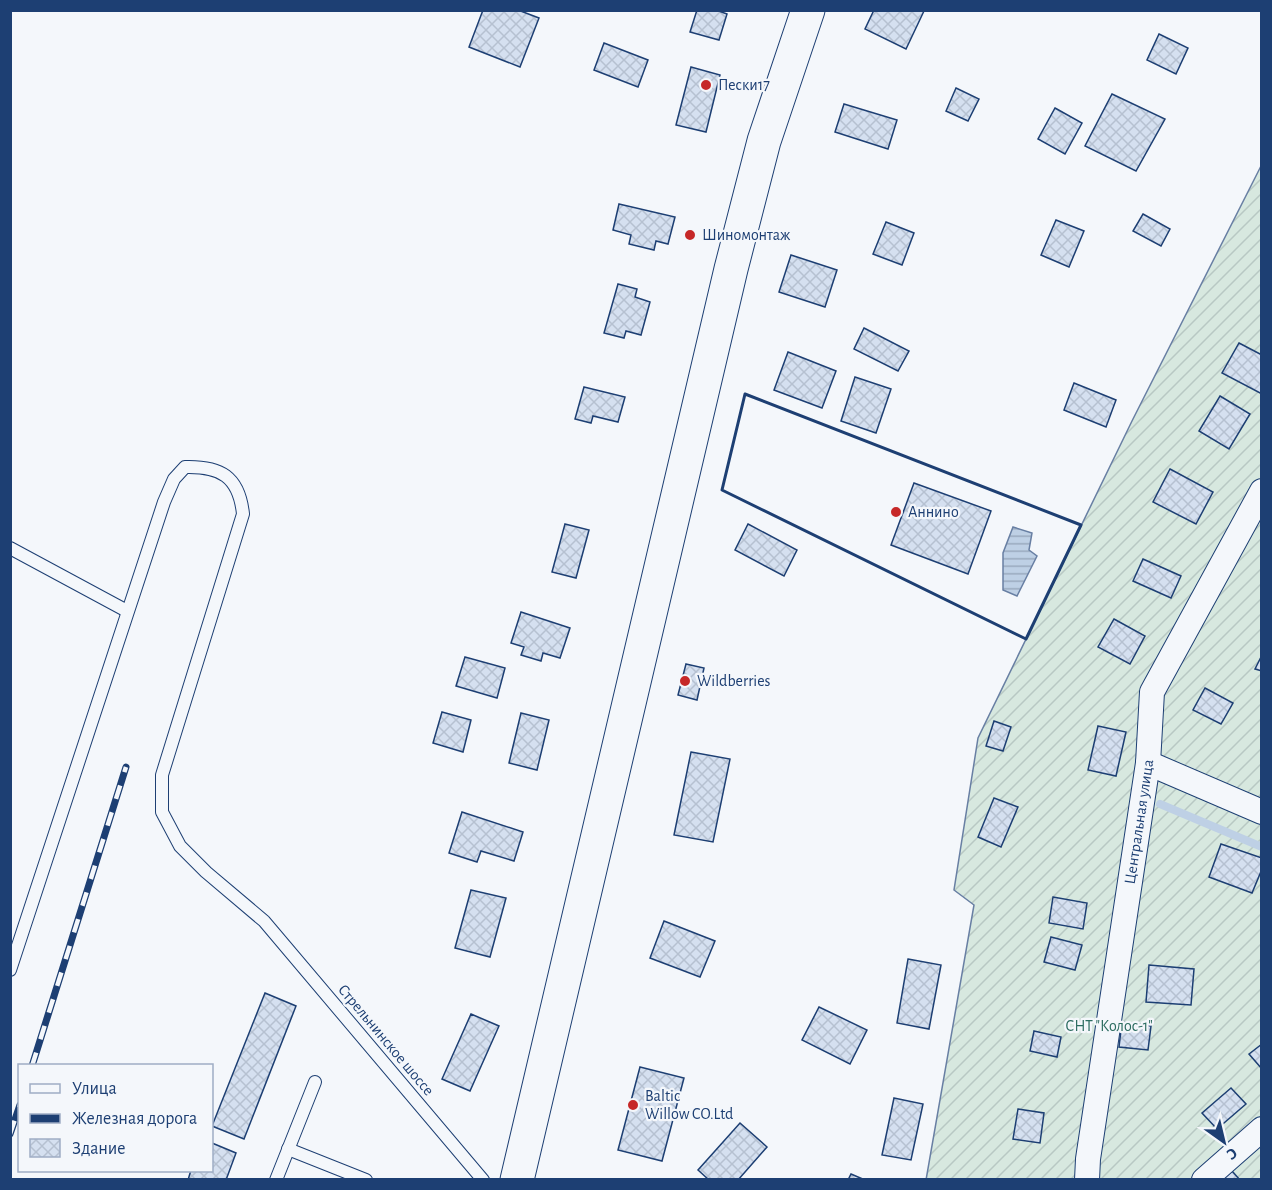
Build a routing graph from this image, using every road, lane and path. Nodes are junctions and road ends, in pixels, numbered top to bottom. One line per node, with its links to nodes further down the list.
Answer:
1 (808, 10): 14 (main road)
2 (1262, 491): 5 (street, Центральная улица)
3 (10, 548): 4 (lane)
4 (127, 611): 7 (lane, Стрельнинское шоссе); 13 (lane, Стрельнинское шоссе)
5 (1148, 763): 6 (street); 15 (street, Центральная улица)
6 (1262, 812)
7 (10, 970)
8 (315, 1082): 10 (lane)
9 (1262, 1129): 16 (street)
10 (288, 1149): 11 (lane); 12 (lane)
11 (276, 1179)
12 (366, 1179)
13 (483, 1179)
14 (517, 1179)
15 (1087, 1179)
16 (1204, 1179)

